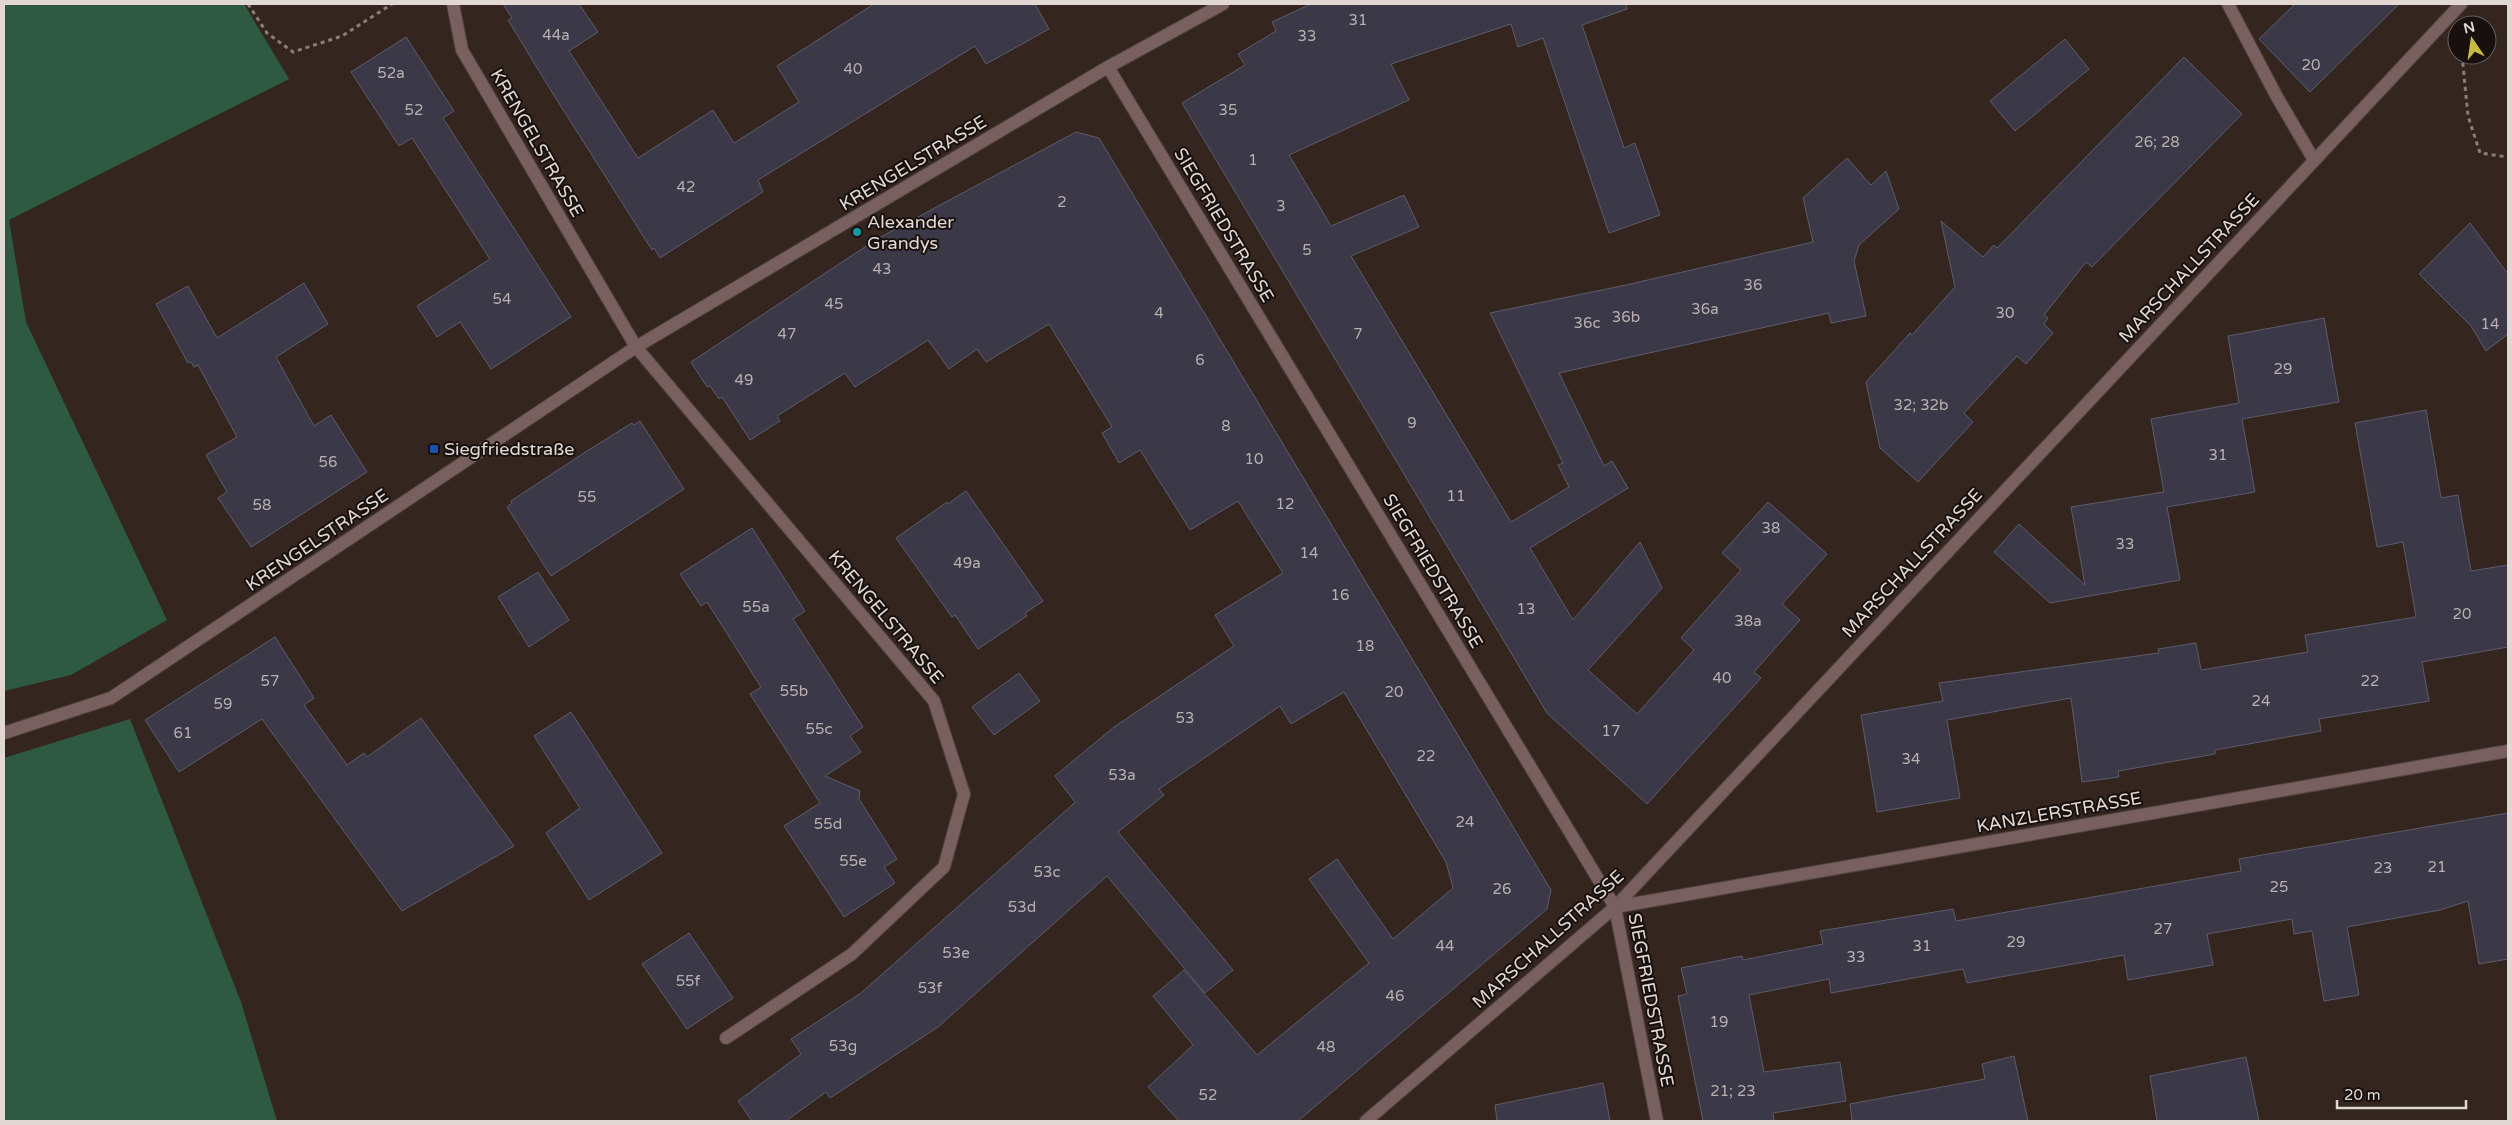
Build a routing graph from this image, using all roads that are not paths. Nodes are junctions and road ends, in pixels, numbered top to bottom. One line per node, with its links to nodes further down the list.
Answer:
1 (453, 4): 8 (street, KRENGELSTRASSE)
2 (1223, 4): 5 (street, KRENGELSTRASSE)
3 (2228, 4): 7 (street)
4 (2460, 4): 7 (street, MARSCHALLSTRASSE)
5 (1207, 8): 6 (street, KRENGELSTRASSE)
6 (1108, 67): 8 (street, KRENGELSTRASSE); 11 (street, SIEGFRIEDSTRASSE)
7 (2314, 160): 11 (street, MARSCHALLSTRASSE)
8 (636, 347): 9 (street, KRENGELSTRASSE); 12 (street, KRENGELSTRASSE)
9 (4, 733)
10 (2508, 751): 11 (street, KANZLERSTRASSE)
11 (1615, 907): 13 (street, MARSCHALLSTRASSE); 14 (street, SIEGFRIEDSTRASSE)
12 (726, 1038)
13 (1366, 1121)
14 (1657, 1121)

